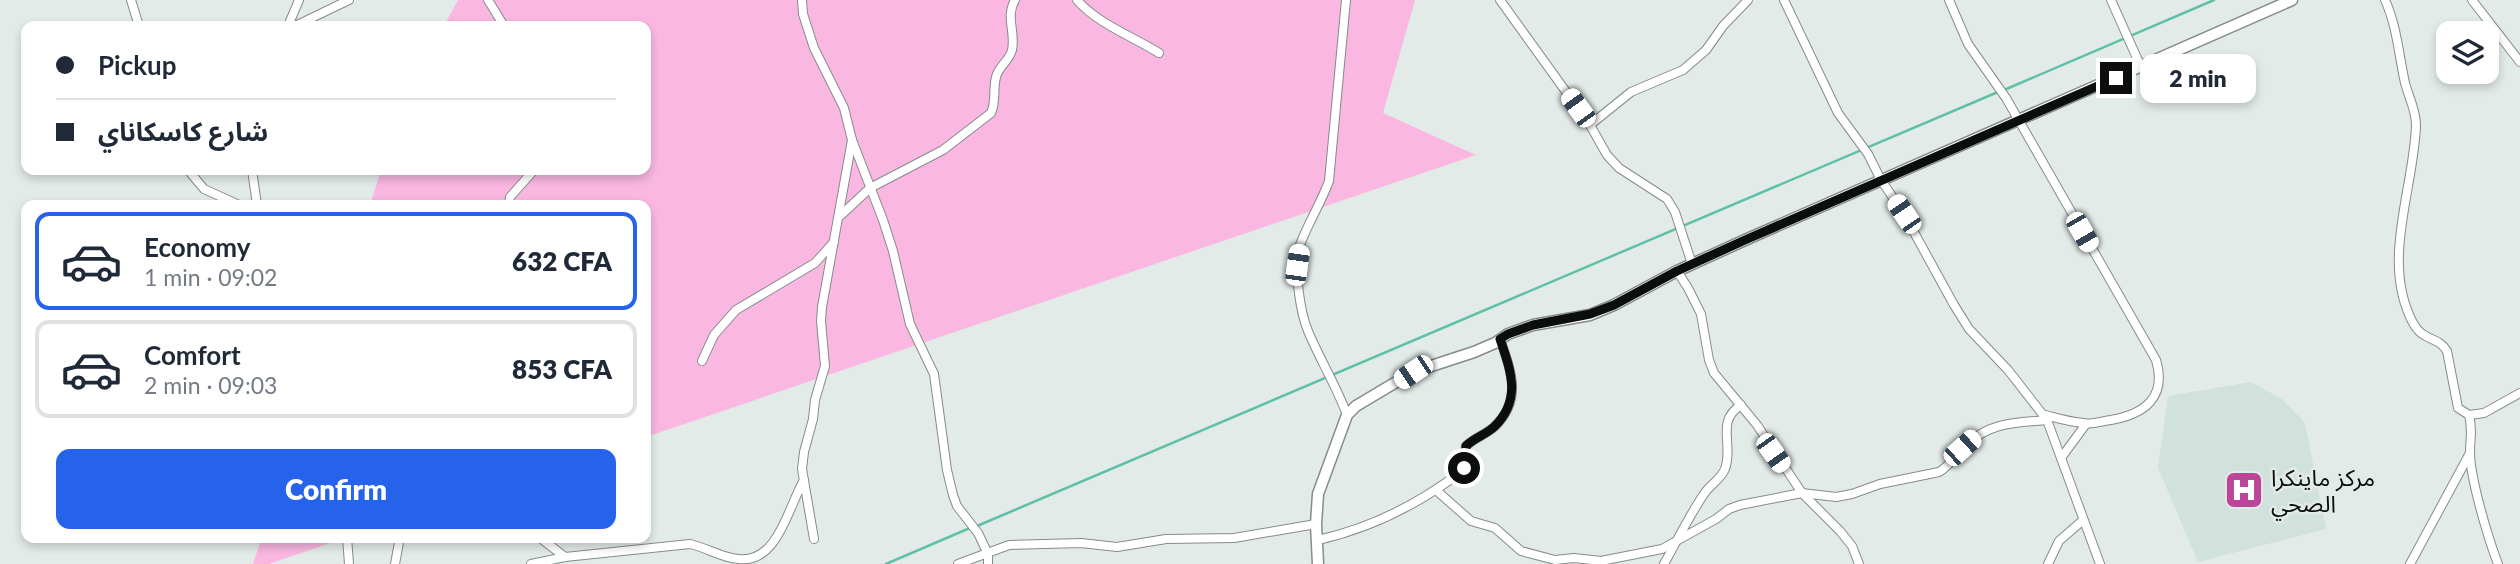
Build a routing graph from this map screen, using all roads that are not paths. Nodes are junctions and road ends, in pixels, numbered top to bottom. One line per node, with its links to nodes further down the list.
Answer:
1 (131, 0): 17 (street)
2 (299, 0): 18 (street)
3 (349, 0): 19 (street)
4 (488, 0): 20 (street)
5 (802, 0): 26 (street)
6 (1014, 0): 31 (street)
7 (1077, 0): 21 (street)
8 (1346, 0): 43 (street)
9 (1500, 0): 25 (street)
10 (1748, 0): 25 (street)
11 (1784, 0): 30 (street)
12 (1949, 0): 24 (street)
13 (2111, 0): 23 (street)
14 (2385, 0): 44 (street)
15 (2472, 0): 22 (street)
16 (2285, 2): 23 (street)
17 (137, 21)
18 (290, 21)
19 (305, 21)
20 (501, 21)
21 (1159, 53)
22 (2520, 62)
23 (2141, 67): 24 (street)
24 (2018, 121): 30 (street); 46 (street)
25 (1590, 125): 37 (street)
26 (852, 140): 31 (street); 35 (street)
27 (192, 175): 32 (street)
28 (252, 175): 33 (street)
29 (530, 175): 34 (street)
30 (1881, 180): 37 (street); 45 (street)
31 (870, 188): 35 (street); 60 (street)
32 (228, 200)
33 (256, 200)
34 (510, 200)
35 (840, 216): 36 (street)
36 (835, 241): 40 (street); 49 (street)
37 (1692, 264): 38 (street)
38 (1677, 271): 39 (street); 42 (street)
39 (1500, 339): 43 (street); 50 (street)
40 (702, 361)
41 (2520, 393): 44 (street)
42 (1741, 405): 51 (street); 59 (street)
43 (1347, 415): 53 (street)
44 (2469, 415): 47 (street)
45 (2046, 418): 46 (street); 48 (street); 51 (street)
46 (2086, 424): 48 (street)
47 (2470, 453): 61 (street); 73 (street)
48 (2061, 458): 52 (street)
49 (804, 480): 54 (street); 62 (street)
50 (1437, 491): 55 (street); 59 (street)
51 (1802, 493): 59 (street); 70 (street)
52 (2082, 521): 71 (street); 72 (street)
53 (1316, 524): 55 (street); 60 (street)
54 (814, 540)
55 (1318, 540): 68 (street)
56 (348, 543): 63 (street)
57 (399, 543): 64 (street)
58 (547, 543): 62 (street)
59 (1674, 544): 69 (street)
60 (988, 554): 66 (street); 67 (street)
61 (2494, 554): 74 (street); 75 (street)
62 (565, 556): 65 (street)
63 (349, 564)
64 (396, 564)
65 (531, 564)
66 (958, 564)
67 (988, 564)
68 (1318, 564)
69 (1664, 564)
70 (1858, 564)
71 (2048, 564)
72 (2100, 564)
73 (2410, 564)
74 (2490, 564)
75 (2498, 564)

